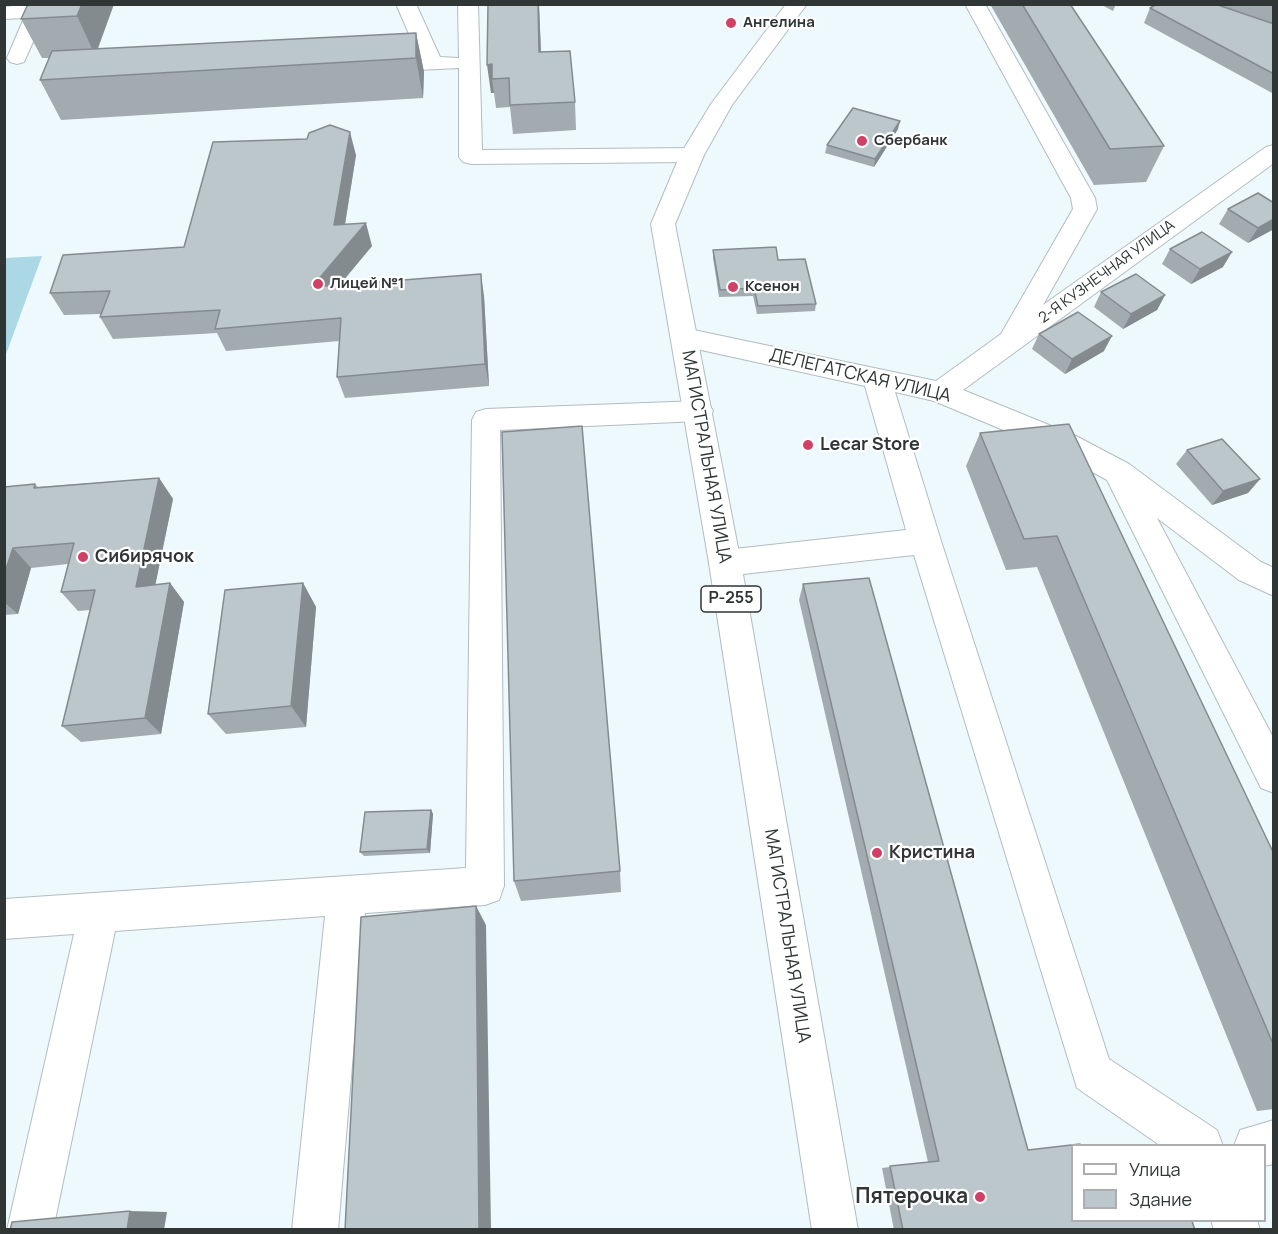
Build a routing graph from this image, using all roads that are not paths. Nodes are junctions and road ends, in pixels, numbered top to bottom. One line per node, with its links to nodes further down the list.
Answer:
1 (406, 4): 9 (main road)
2 (468, 4): 8 (main road)
3 (797, 4): 12 (main road, МАГИСТРАЛЬНАЯ УЛИЦА / Р-255)
4 (975, 4): 14 (main road)
5 (38, 8): 6 (main road); 7 (main road)
6 (4, 13)
7 (16, 58)
8 (470, 62): 9 (main road); 12 (main road)
9 (432, 63): 10 (main road)
10 (362, 66)
11 (1274, 152): 14 (main road, 2-Я КУЗНЕЧНАЯ УЛИЦА)
12 (692, 155): 13 (main road, МАГИСТРАЛЬНАЯ УЛИЦА / Р-255)
13 (684, 337): 15 (main road, ДЕЛЕГАТСКАЯ УЛИЦА); 17 (main road, МАГИСТРАЛЬНАЯ УЛИЦА / Р-255)
14 (1008, 342): 16 (main road, 2-Я КУЗНЕЧНАЯ УЛИЦА)
15 (877, 378): 16 (main road, ДЕЛЕГАТСКАЯ УЛИЦА); 19 (main road)
16 (940, 392): 18 (main road, ДЕЛЕГАТСКАЯ УЛИЦА)
17 (699, 411): 20 (main road, МАГИСТРАЛЬНАЯ УЛИЦА / Р-255); 23 (main road)
18 (1118, 472): 21 (main road, ДЕЛЕГАТСКАЯ УЛИЦА); 22 (main road)
19 (925, 541): 20 (main road); 26 (main road)
20 (725, 563): 29 (main road, МАГИСТРАЛЬНАЯ УЛИЦА / Р-255)
21 (1274, 583)
22 (1274, 776)
23 (347, 895): 24 (main road); 28 (main road)
24 (99, 912): 25 (main road); 27 (main road)
25 (4, 919)
26 (1198, 1144)
27 (30, 1230)
28 (315, 1230)
29 (835, 1230)

